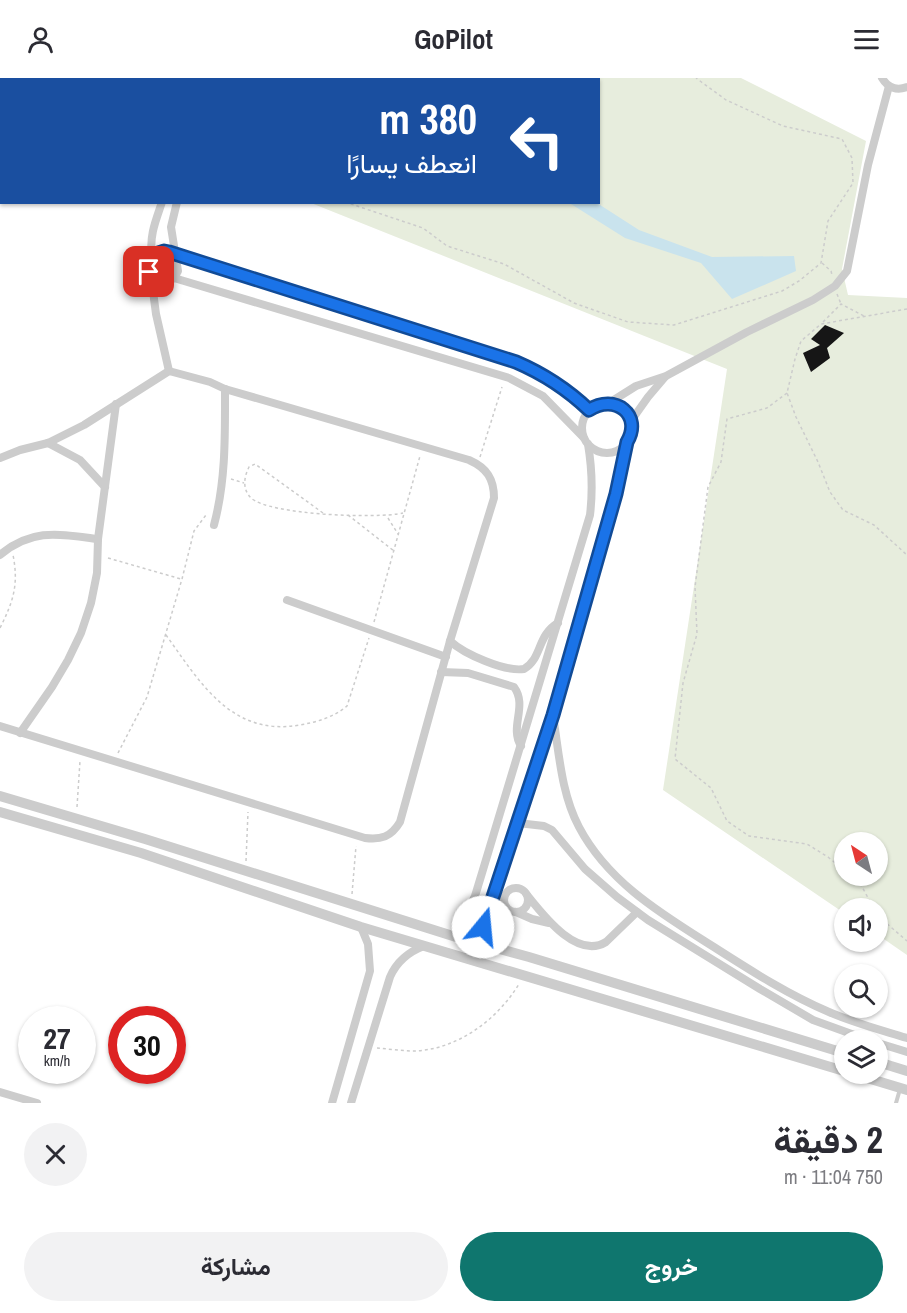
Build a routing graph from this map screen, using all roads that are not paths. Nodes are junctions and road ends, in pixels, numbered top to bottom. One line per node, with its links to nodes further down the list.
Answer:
1 (882, 78): 2 (street)
2 (889, 86): 3 (street); 11 (street)
3 (907, 87)
4 (161, 204): 6 (street)
5 (177, 204): 7 (street)
6 (152, 255): 7 (street); 8 (street)
7 (176, 255): 9 (street); 15 (street)
8 (151, 276): 9 (street); 10 (street)
9 (174, 278): 17 (street)
10 (169, 371): 12 (street); 14 (street)
11 (666, 376): 13 (street); 16 (street)
12 (225, 389): 22 (street); 27 (street)
13 (609, 403): 15 (street); 16 (street)
14 (116, 404): 19 (street); 21 (street)
15 (589, 410): 17 (street)
16 (631, 421): 18 (street)
17 (586, 441): 18 (street); 26 (street)
18 (627, 442): 34 (street)
19 (48, 443): 20 (street); 21 (street)
20 (0, 458)
21 (105, 487): 23 (street)
22 (214, 525)
23 (98, 539): 24 (street); 36 (street)
24 (0, 555)
25 (287, 600): 29 (street)
26 (558, 623): 30 (street); 37 (street)
27 (450, 641): 28 (street); 29 (street)
28 (472, 655): 30 (street); 32 (street)
29 (446, 657): 31 (street)
30 (504, 666): 33 (street)
31 (441, 672): 32 (street); 36 (street)
32 (468, 673): 33 (street)
33 (501, 682): 37 (street)
34 (553, 715): 40 (street); 45 (street)
35 (0, 726): 36 (street)
36 (20, 733)
37 (521, 746): 43 (street)
38 (0, 796): 41 (street)
39 (0, 812): 42 (street)
40 (518, 824): 44 (street); 47 (street)
41 (145, 839): 42 (street); 54 (street)
42 (141, 853): 53 (street)
43 (479, 884): 44 (street); 48 (street)
44 (496, 886): 49 (street)
45 (632, 892): 47 (street); 59 (street)
46 (527, 895): 50 (street); 50 (street); 52 (street)
47 (624, 902): 51 (street)
48 (471, 904): 49 (street); 54 (street)
49 (488, 911): 55 (street)
50 (515, 912): 52 (street)
51 (637, 912): 52 (street); 60 (street)
52 (550, 923)
53 (361, 927): 56 (street); 75 (street)
54 (456, 937): 55 (street)
55 (478, 944): 57 (street)
56 (424, 946): 58 (street); 76 (street)
57 (529, 957): 58 (street); 62 (street)
58 (523, 975): 67 (street)
59 (787, 992): 60 (street); 63 (street)
60 (784, 1003): 61 (street)
61 (841, 1030)
62 (790, 1036): 65 (street); 67 (street)
63 (907, 1038)
64 (888, 1046): 66 (street)
65 (834, 1050)
66 (907, 1052)
67 (784, 1053): 69 (street)
68 (888, 1065): 70 (street)
69 (834, 1068)
70 (907, 1071)
71 (887, 1084): 72 (street)
72 (904, 1089): 77 (lane)
73 (0, 1092): 74 (street)
74 (36, 1103)
75 (332, 1103)
76 (351, 1103)
77 (896, 1103)

